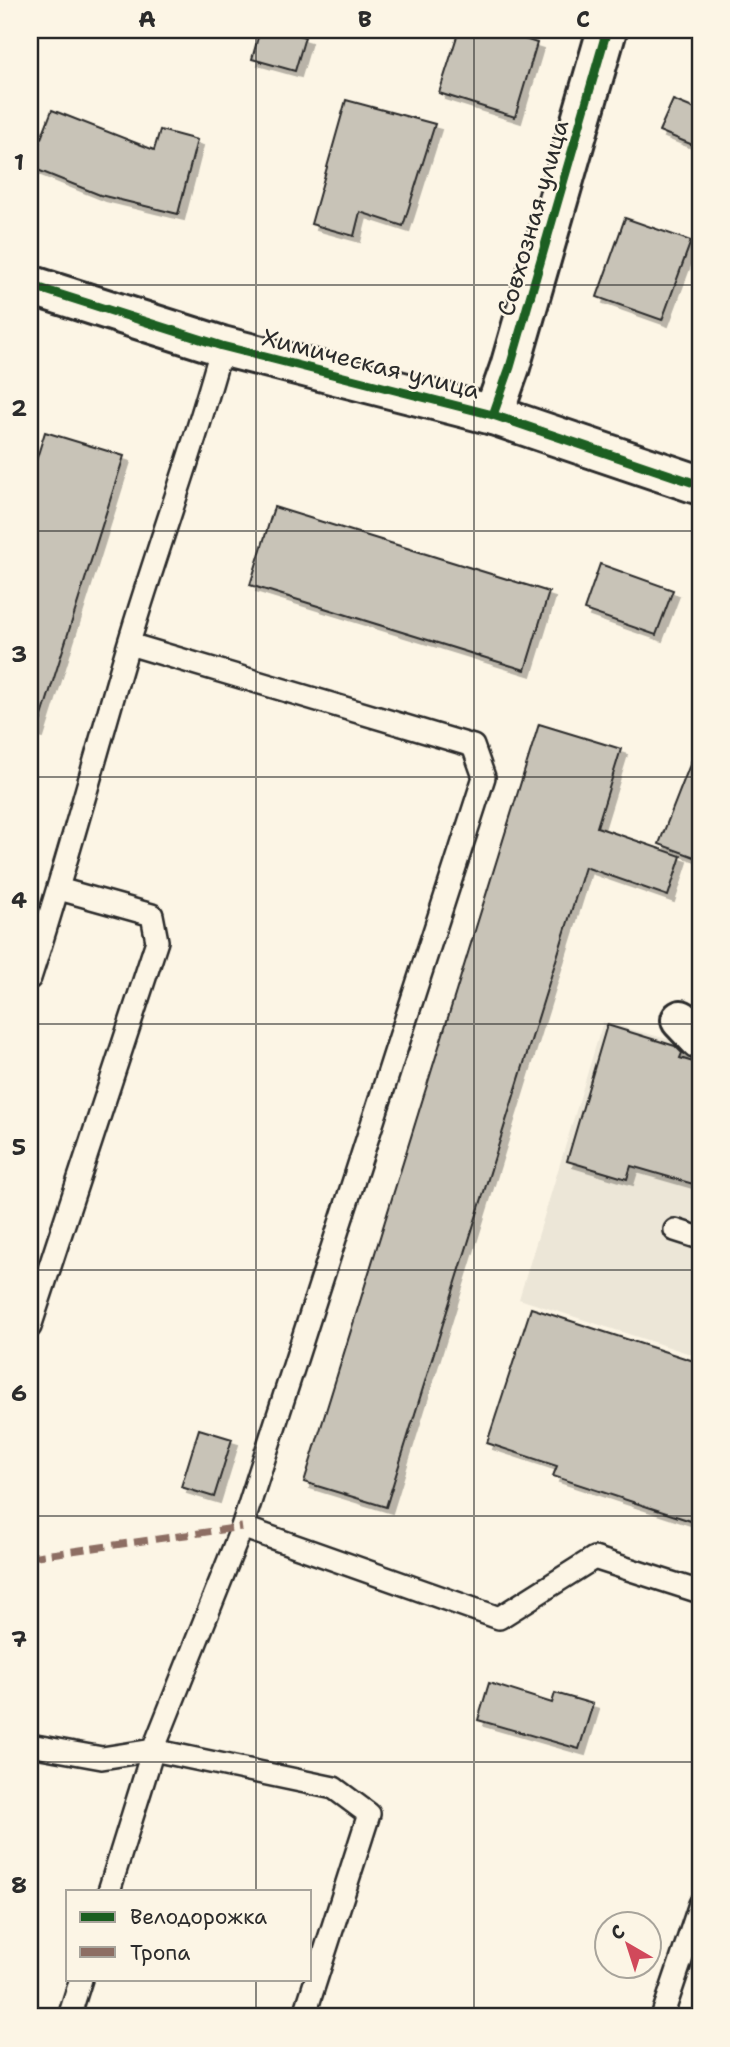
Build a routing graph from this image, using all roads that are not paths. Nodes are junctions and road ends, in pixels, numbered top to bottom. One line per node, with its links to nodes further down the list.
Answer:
1 (607, 30): 4 (street, Совхозная улица)
2 (30, 285): 3 (street, Химическая улица)
3 (222, 346): 4 (street, Химическая улица); 6 (lane)
4 (493, 415): 5 (street, Химическая улица)
5 (699, 481)
6 (128, 644): 7 (lane); 12 (lane)
7 (59, 889): 8 (lane); 11 (lane)
8 (30, 978)
9 (675, 1230): 10 (lane)
10 (700, 1238)
11 (30, 1326)
12 (242, 1527): 13 (lane); 15 (lane)
13 (700, 1592)
14 (30, 1745): 15 (lane)
15 (153, 1750): 16 (lane); 20 (lane)
16 (109, 1890)
17 (700, 1904): 21 (lane)
18 (81, 1980): 19 (lane)
19 (69, 2017)
20 (304, 2017)
21 (662, 2017)

